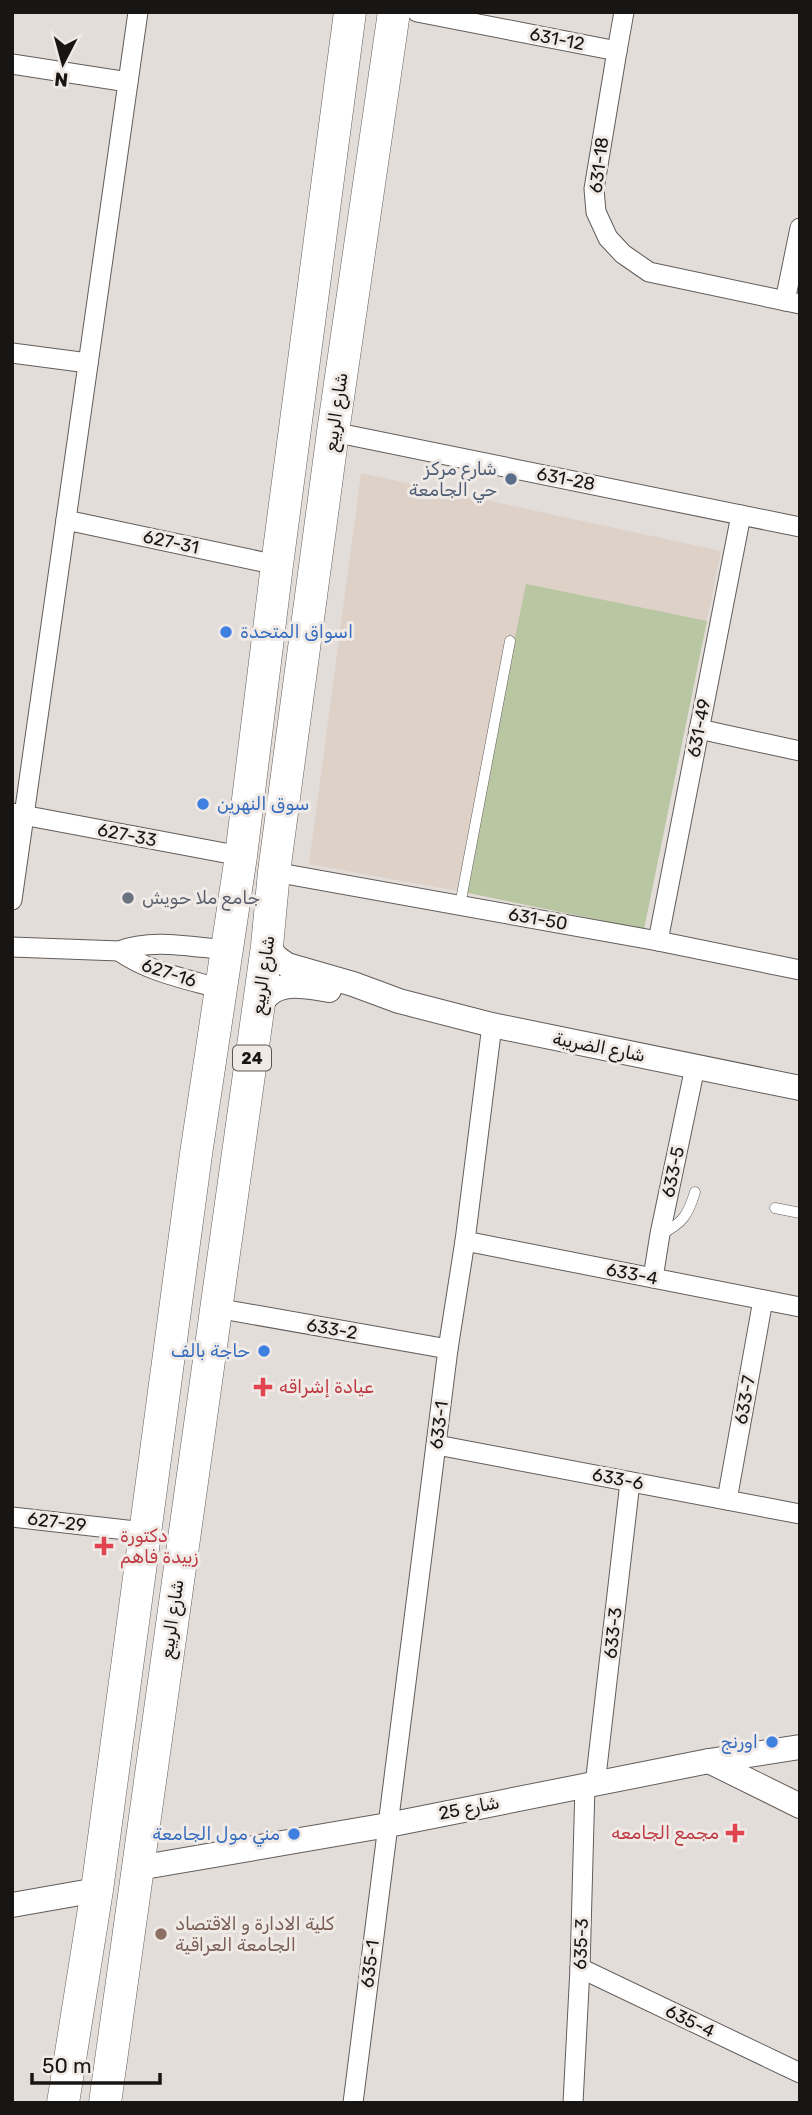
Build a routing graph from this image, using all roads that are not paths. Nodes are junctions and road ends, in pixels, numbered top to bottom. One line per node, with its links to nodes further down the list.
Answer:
1 (138, 12): 8 (street)
2 (350, 12): 9 (main road, 24)
3 (394, 12): 10 (main road, شارع الربيع / 24)
4 (417, 12): 6 (street, 631-12)
5 (624, 12): 6 (street)
6 (617, 51): 12 (street, 631-18)
7 (12, 64): 8 (street)
8 (128, 82): 14 (street)
9 (325, 198): 10 (main road); 19 (main road, 24)
10 (366, 204): 15 (main road, شارع الربيع / 24)
11 (800, 228): 12 (street)
12 (792, 303)
13 (12, 353): 14 (street)
14 (88, 363): 17 (street)
15 (333, 432): 16 (street, 631-28); 25 (main road, شارع الربيع / 24)
16 (741, 515): 18 (street, 631-28); 21 (street, 631-49)
17 (66, 520): 19 (street, 627-31); 23 (street)
18 (800, 527)
19 (277, 565): 24 (main road, 24)
20 (510, 641): 27 (lane)
21 (699, 729): 22 (street); 28 (street, 631-49)
22 (800, 751)
23 (18, 815): 24 (street, 627-33); 26 (street)
24 (241, 856): 31 (main road, 24)
25 (275, 872): 27 (street, 631-50); 29 (main road, شارع الربيع / 24)
26 (13, 891)
27 (460, 905): 28 (street, 631-50)
28 (658, 941): 33 (street, 631-50)
29 (267, 946): 35 (street, شارع الضريبة); 36 (main road, شارع الربيع / 24)
30 (12, 947): 32 (street, 627-16)
31 (226, 950): 32 (street, 627-16); 34 (main road, 24)
32 (119, 951): 34 (street, 627-16)
33 (800, 970)
34 (221, 989): 55 (main road, 24)
35 (399, 1001): 36 (street, شارع الضريبة); 37 (street, شارع الضريبة)
36 (258, 1009): 48 (main road, شارع الربيع / 24)
37 (492, 1025): 38 (street, شارع الضريبة); 44 (street, 633-1)
38 (695, 1067): 39 (street, شارع الضريبة); 43 (street, 633-5)
39 (800, 1088)
40 (695, 1192): 43 (lane)
41 (775, 1208): 42 (lane)
42 (800, 1213)
43 (660, 1234): 45 (street, 633-5)
44 (465, 1241): 45 (street, 633-4); 49 (street, 633-1)
45 (653, 1278): 46 (street, 633-4)
46 (763, 1300): 47 (street, 633-4); 52 (street, 633-7)
47 (800, 1307)
48 (216, 1308): 49 (street, 633-2); 57 (main road, شارع الربيع / 24)
49 (449, 1349): 50 (street, 633-1)
50 (437, 1445): 51 (street, 633-6); 64 (street, 633-1)
51 (630, 1482): 52 (street, 633-6); 62 (street, 633-3)
52 (727, 1500): 53 (street, 633-6)
53 (800, 1514)
54 (12, 1517): 55 (street, 627-29)
55 (144, 1532): 56 (main road, 24)
56 (125, 1676): 57 (main road); 58 (main road, 24)
57 (164, 1679): 60 (main road, شارع الربيع / 24)
58 (115, 1747): 60 (main road); 66 (main road, 24)
59 (800, 1747): 61 (street, شارع 25)
60 (154, 1751): 65 (main road, شارع الربيع / 24)
61 (709, 1761): 62 (street, شارع 25); 63 (street)
62 (590, 1785): 64 (street, شارع 25); 68 (street, 635-3)
63 (800, 1806)
64 (388, 1825): 65 (street, شارع 25); 72 (street, 635-1)
65 (138, 1868): 71 (main road, شارع الربيع / 24)
66 (97, 1890): 67 (street); 70 (main road, 24)
67 (12, 1905)
68 (580, 1968): 69 (street, 635-4); 73 (street, 635-3)
69 (800, 2073)
70 (63, 2103)
71 (105, 2103)
72 (353, 2103)
73 (573, 2103)

